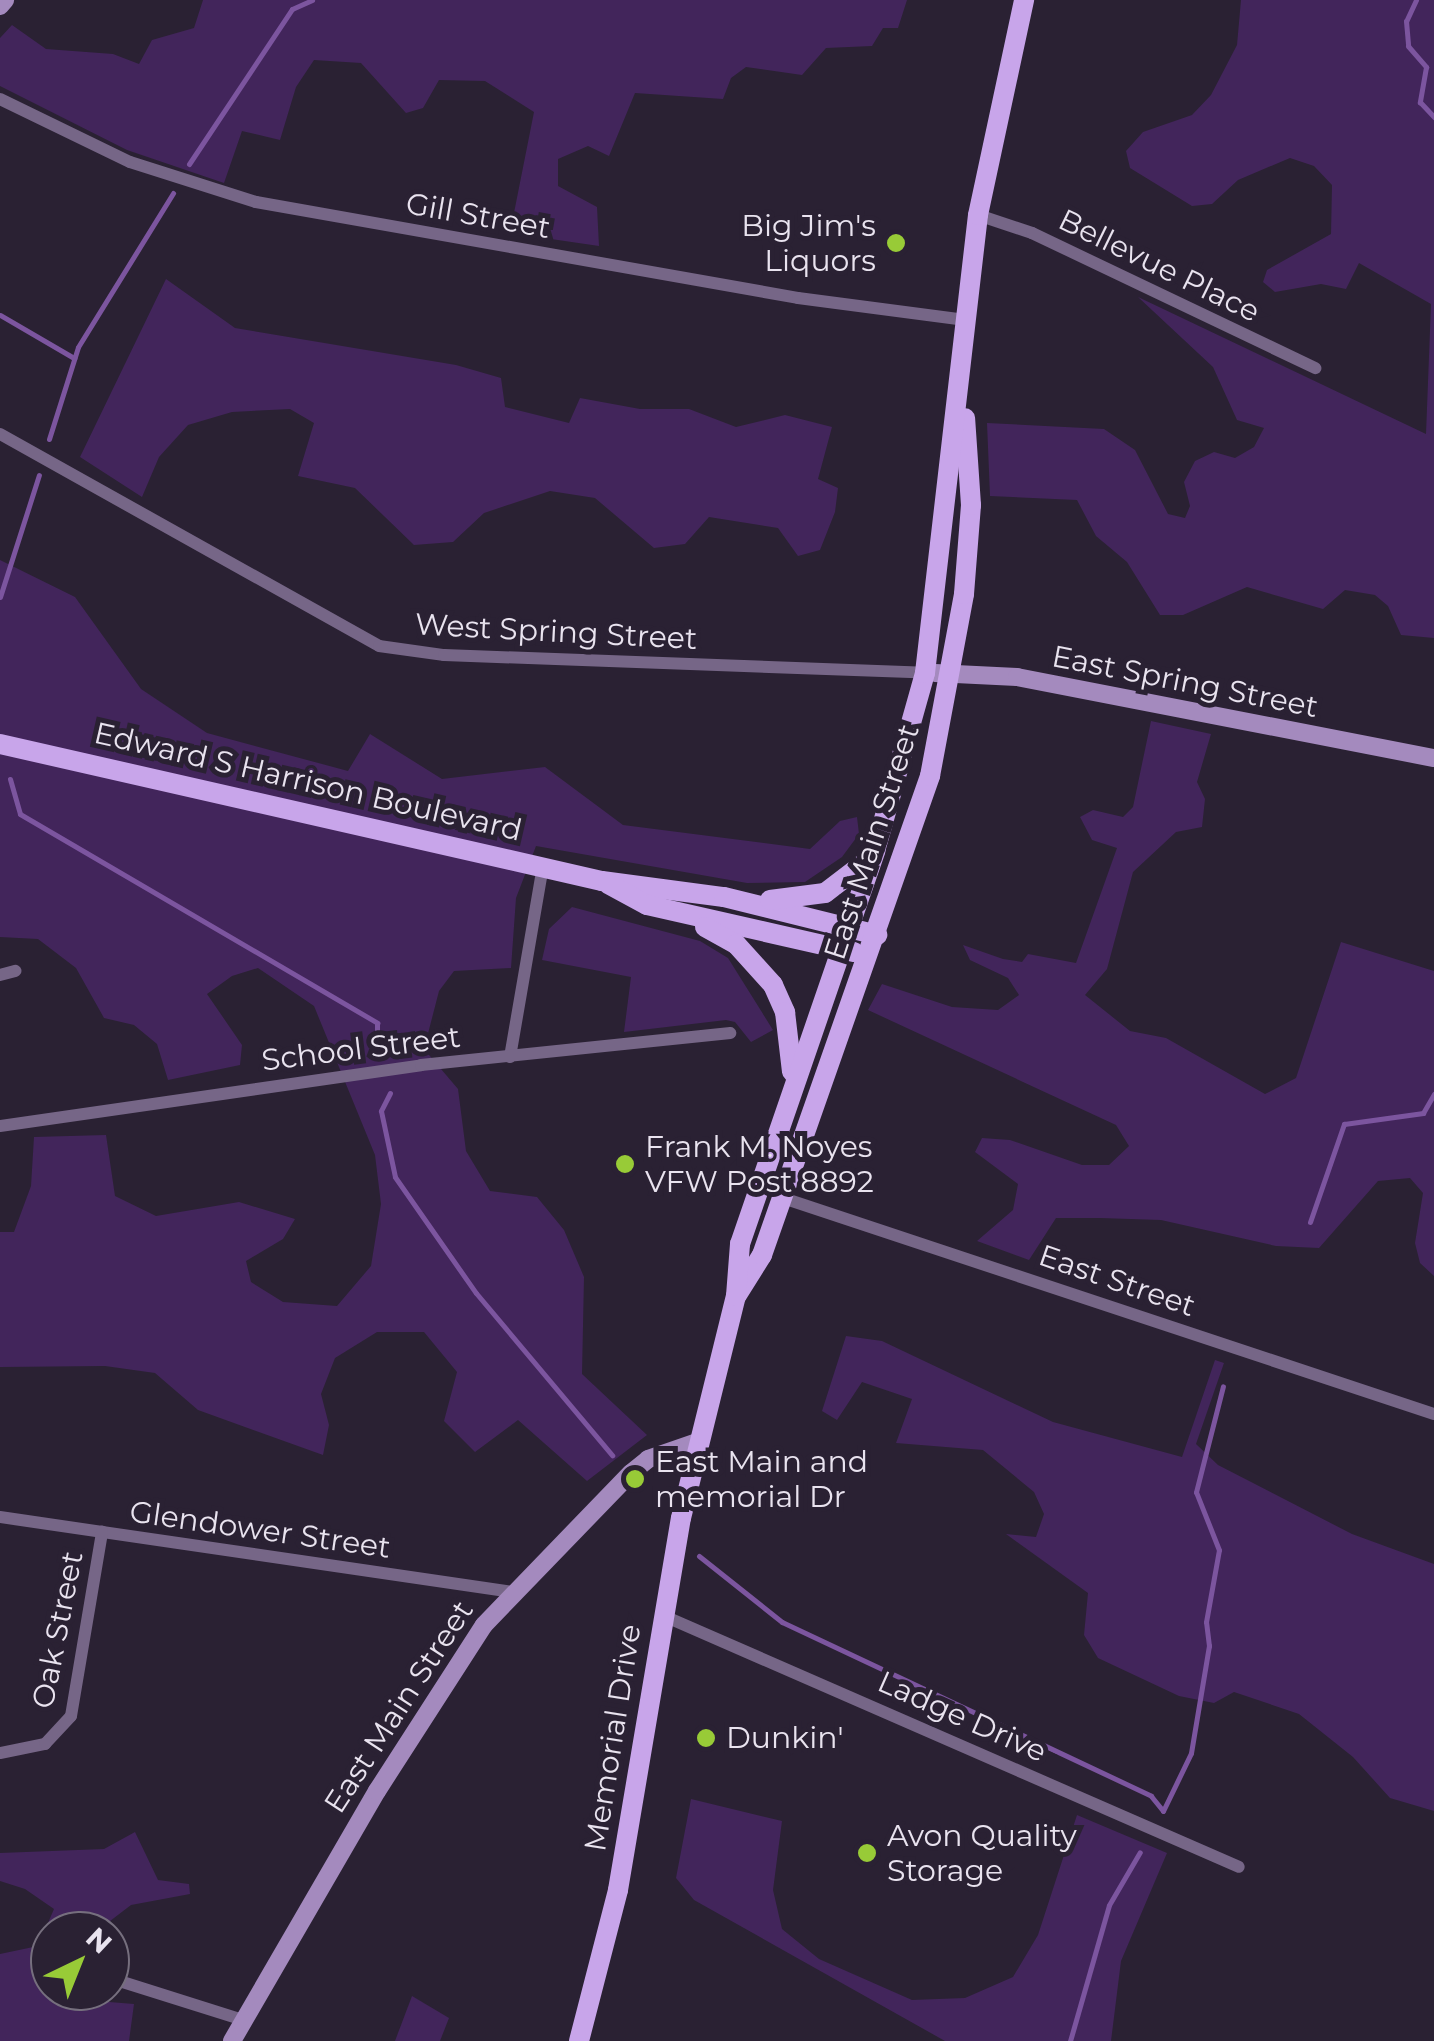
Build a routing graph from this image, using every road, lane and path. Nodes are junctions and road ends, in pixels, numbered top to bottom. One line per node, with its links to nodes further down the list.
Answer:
1 (1024, 0): 3 (main road, East Main Street)
2 (0, 99): 4 (street, Gill Street)
3 (978, 215): 4 (main road, East Main Street); 5 (street, Bellevue Place)
4 (966, 320): 6 (main road, East Main Street)
5 (1316, 368)
6 (962, 383): 8 (main road, East Main Street); 9 (main road, East Main Street)
7 (0, 434): 8 (street, West Spring Street)
8 (925, 673): 9 (main road, East Spring Street); 12 (main road, East Main Street)
9 (953, 674): 11 (main road, East Spring Street); 18 (main road, East Main Street)
10 (0, 744): 13 (main road, Edward S Harrison Boulevard)
11 (1434, 758)
12 (875, 851): 15 (main road); 17 (main road, East Main Street)
13 (543, 866): 14 (main road, Edward S Harrison Boulevard); 24 (street)
14 (602, 881): 15 (main road, Edward S Harrison Boulevard); 16 (main road, Edward S Harrison Boulevard)
15 (724, 897): 17 (main road, Edward S Harrison Boulevard)
16 (647, 905): 19 (main road, Edward S Harrison Boulevard); 25 (main road)
17 (849, 925): 18 (main road, Edward S Harrison Boulevard); 19 (main road, East Main Street)
18 (876, 935): 20 (main road, East Main Street)
19 (841, 947): 20 (main road, Edward S Harrison Boulevard); 25 (main road, East Main Street)
20 (868, 956): 27 (main road, East Main Street)
21 (15, 971): 22 (street)
22 (0, 975)
23 (730, 1032): 24 (street, School Street)
24 (510, 1057): 26 (street, School Street)
25 (793, 1082): 28 (main road, East Main Street)
26 (0, 1126)
27 (783, 1198): 28 (main road, East Main Street); 29 (street, East Street)
28 (736, 1296): 30 (main road, East Main Street)
29 (1434, 1414)
30 (697, 1442): 33 (main road, East Main Street); 34 (main road, Memorial Drive)
31 (0, 1517): 32 (street, Glendower Street)
32 (102, 1532): 33 (street, Glendower Street); 35 (street, Oak Street)
33 (514, 1592): 38 (main road, East Main Street)
34 (664, 1616): 36 (street, Ladge Drive); 40 (main road, Memorial Drive)
35 (0, 1753)
36 (1239, 1867)
37 (130, 1985): 38 (street)
38 (243, 2020): 39 (main road, East Main Street)
39 (232, 2041)
40 (579, 2041)

